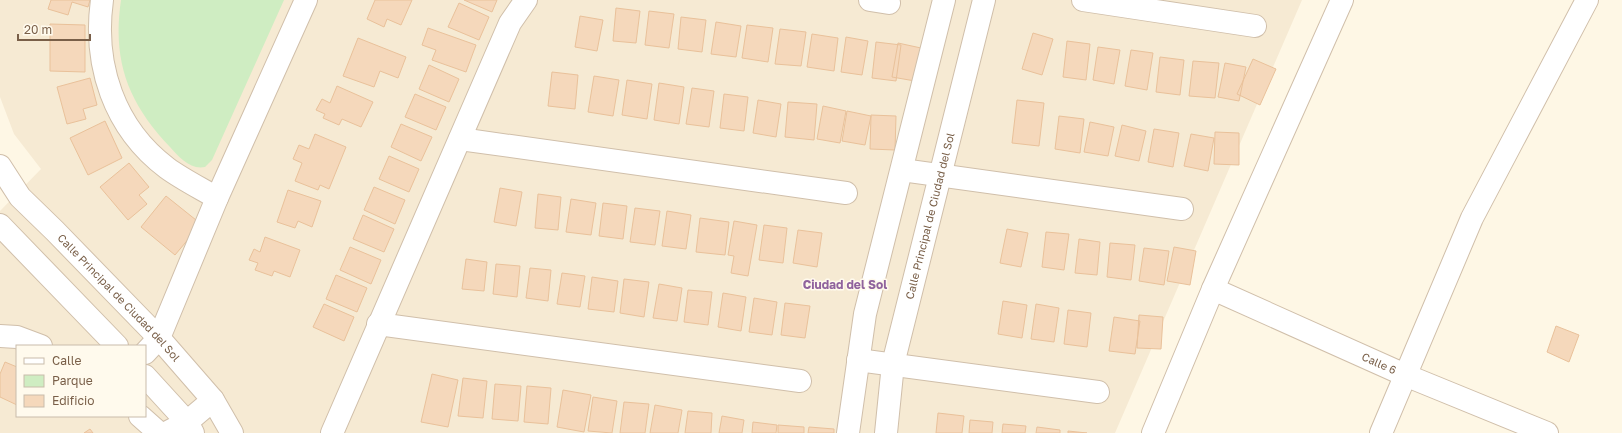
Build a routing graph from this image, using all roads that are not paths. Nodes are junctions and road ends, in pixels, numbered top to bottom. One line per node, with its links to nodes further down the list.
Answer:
1 (102, 0): 15 (street)
2 (306, 0): 15 (street)
3 (526, 0): 10 (street)
4 (944, 0): 12 (street)
5 (984, 0): 13 (street, Calle Principal de Ciudad del Sol)
6 (1083, 0): 9 (street)
7 (1342, 0): 18 (street)
8 (1587, 0): 26 (street)
9 (1255, 26)
10 (460, 139): 14 (street); 19 (street)
11 (0, 166): 23 (street, Calle Principal de Ciudad del Sol)
12 (902, 170): 13 (street); 24 (street)
13 (939, 176): 16 (street); 25 (street, Calle Principal de Ciudad del Sol)
14 (846, 194)
15 (217, 198): 23 (street)
16 (1182, 209)
17 (0, 225): 22 (street)
18 (1212, 289): 26 (street, Calle 6); 38 (street)
19 (378, 324): 28 (street); 35 (street)
20 (0, 336): 21 (street)
21 (38, 345)
22 (116, 345)
23 (152, 345): 30 (street, Calle Principal de Ciudad del Sol)
24 (858, 360): 25 (street); 36 (street)
25 (893, 364): 29 (street); 37 (street, Calle Principal de Ciudad del Sol)
26 (1405, 375): 39 (street); 40 (street, Calle 6)
27 (146, 377): 32 (street)
28 (800, 382)
29 (1098, 392)
30 (213, 400): 32 (street); 34 (street, Calle Principal de Ciudad del Sol)
31 (141, 417): 33 (street)
32 (190, 428): 33 (street)
33 (165, 433)
34 (232, 433)
35 (332, 433)
36 (848, 433)
37 (886, 433)
38 (1153, 433)
39 (1381, 433)
40 (1546, 433)

